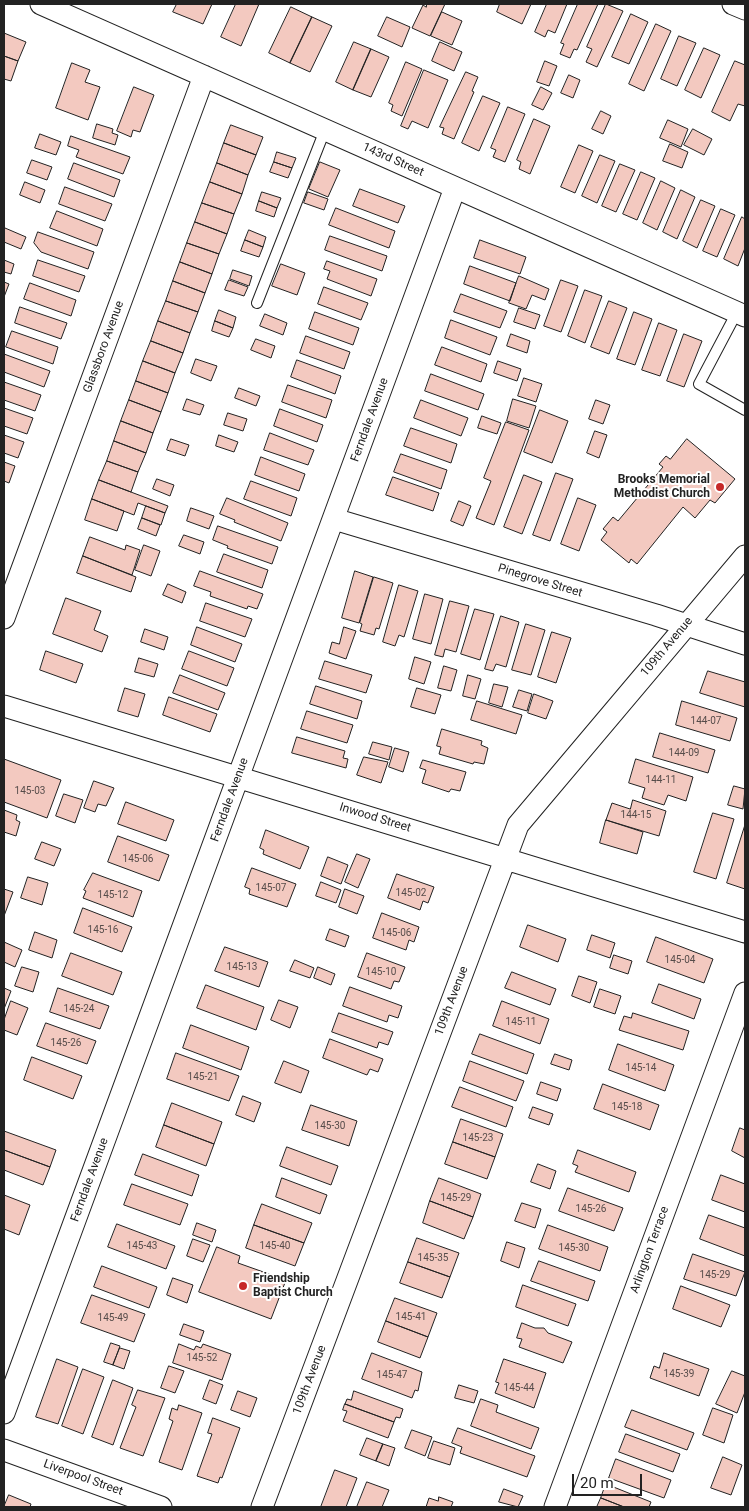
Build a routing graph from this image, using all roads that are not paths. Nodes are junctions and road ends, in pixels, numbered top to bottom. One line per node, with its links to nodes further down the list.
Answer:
1 (41, 4): 4 (street, 143rd Street)
2 (733, 4): 3 (street)
3 (745, 9)
4 (204, 76): 5 (street, 143rd Street); 12 (street, Glassboro Avenue)
5 (325, 130): 6 (street, 143rd Street); 7 (lane)
6 (455, 188): 8 (street, 143rd Street); 10 (street, Ferndale Avenue)
7 (257, 303)
8 (741, 314): 9 (lane)
9 (745, 410)
10 (334, 519): 13 (street, Pinegrove Street); 16 (street, Ferndale Avenue)
11 (745, 556): 13 (street, 109th Avenue)
12 (4, 618)
13 (685, 625): 14 (street, Pinegrove Street); 17 (street, 109th Avenue)
14 (745, 644)
15 (4, 706): 16 (street, Inwood Street)
16 (239, 777): 17 (street, Inwood Street); 20 (street, Ferndale Avenue)
17 (505, 859): 18 (street, Inwood Street); 23 (street, 109th Avenue)
18 (745, 932)
19 (745, 993): 24 (street, Arlington Terrace)
20 (4, 1412)
21 (4, 1450): 22 (street, Liverpool Street)
22 (161, 1507)
23 (262, 1507)
24 (555, 1507)

